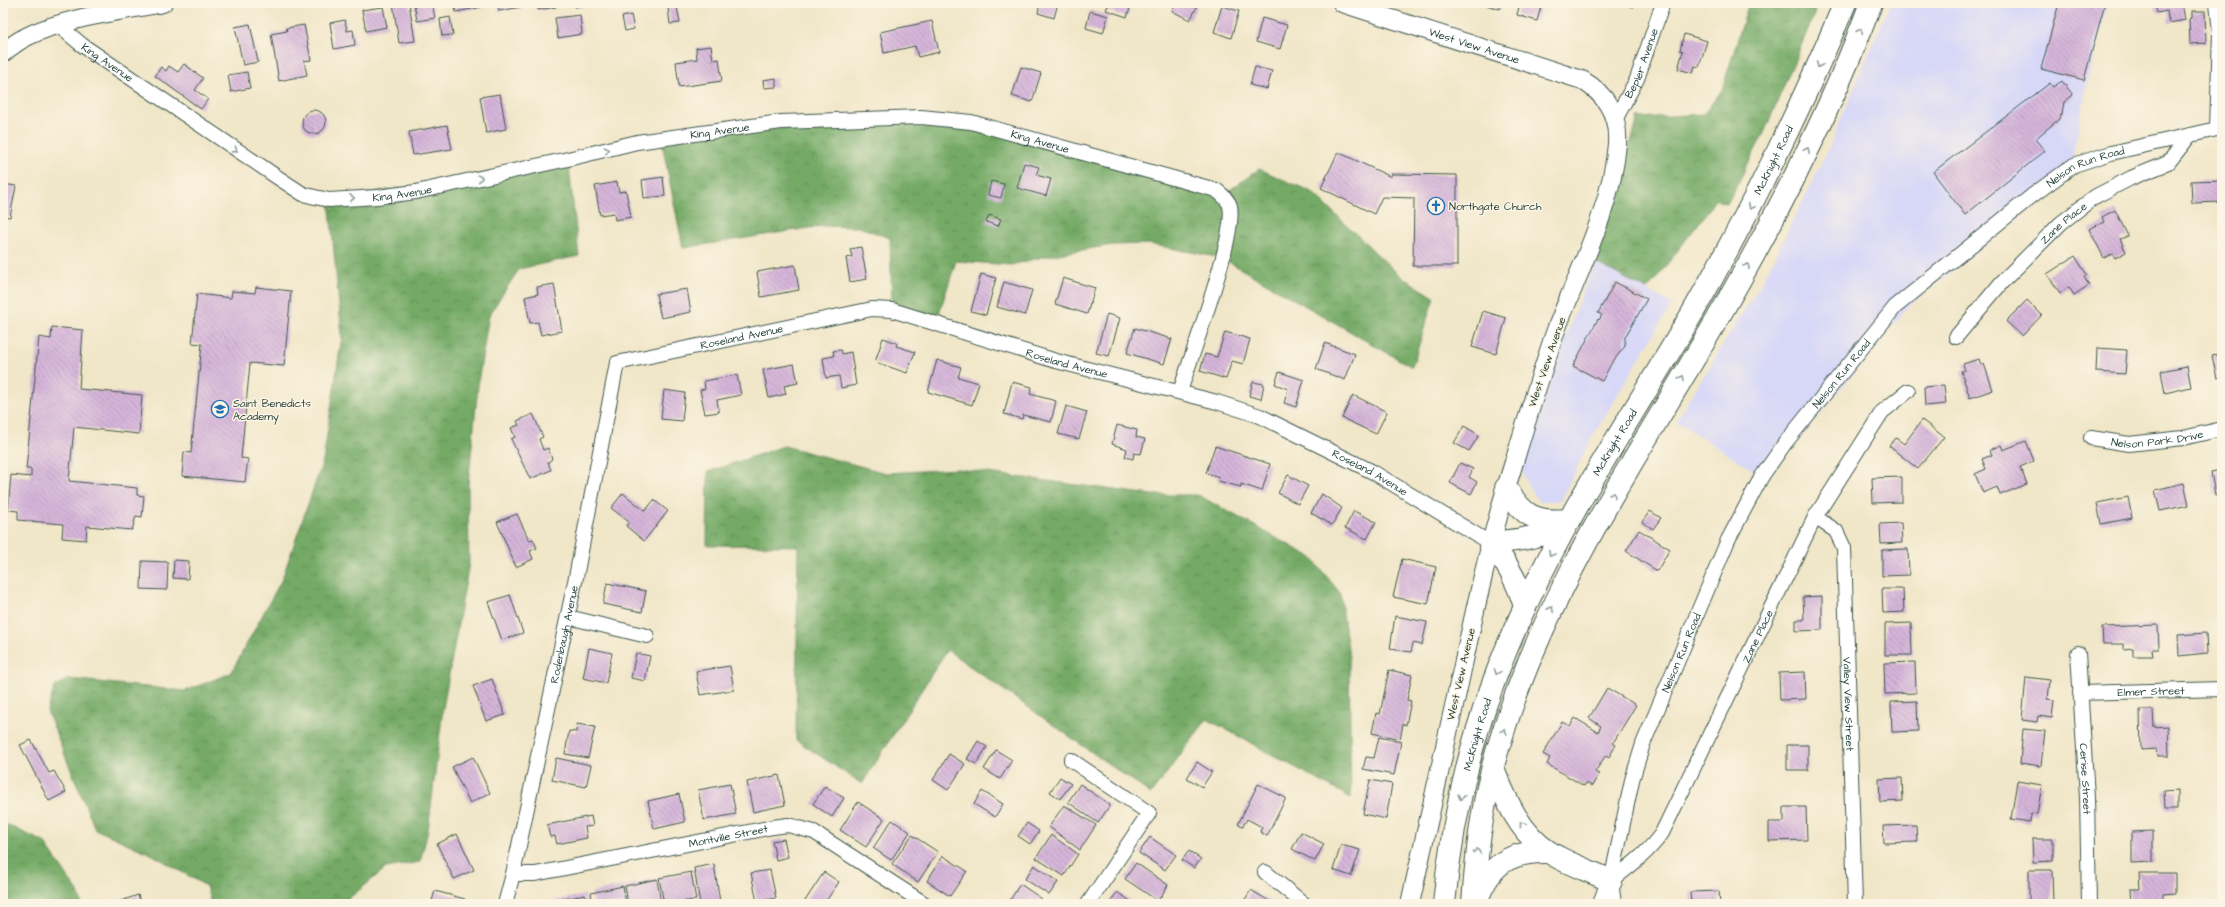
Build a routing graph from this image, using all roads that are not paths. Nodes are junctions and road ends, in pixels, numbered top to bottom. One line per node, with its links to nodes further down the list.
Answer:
1 (163, 3): 7 (street)
2 (1342, 3): 9 (street, West View Avenue)
3 (1663, 3): 9 (street, Bepler Avenue)
4 (1845, 3): 20 (highway, McKnight Road, one-way to 20)
5 (1871, 3): 29 (highway, one-way to 5)
6 (2217, 3): 10 (street, Nelson Run Road)
7 (58, 25): 8 (street); 15 (street, King Avenue, one-way to 15)
8 (3, 52)
9 (1615, 120): 18 (street, West View Avenue)
10 (2220, 130): 11 (street, Nelson Run Road)
11 (2190, 135): 12 (street, Zane Place); 33 (street, Nelson Run Road)
12 (1956, 337)
13 (617, 363): 15 (street, Roseland Avenue); 23 (street, Rodenbaugh Avenue)
14 (1908, 391): 19 (street, Zane Place)
15 (1180, 392): 21 (street, Roseland Avenue)
16 (2222, 429): 17 (street, Nelson Park Drive)
17 (2091, 438)
18 (1506, 488): 20 (highway); 21 (street, West View Avenue)
19 (1815, 517): 33 (street, Zane Place); 44 (street, Valley View Street)
20 (1570, 520): 21 (highway); 22 (highway, McKnight Road, one-way to 22)
21 (1490, 542): 22 (highway); 38 (street, West View Avenue)
22 (1525, 607): 39 (highway, McKnight Road, one-way to 39)
23 (568, 617): 24 (street); 32 (street, Rodenbaugh Avenue)
24 (647, 636)
25 (2078, 654): 27 (street, Cerise Street)
26 (2222, 689): 27 (street, Elmer Street)
27 (2080, 693): 45 (street, Cerise Street)
28 (1071, 760): 36 (street)
29 (1493, 768): 30 (highway, one-way to 29); 40 (highway, one-way to 29)
30 (1548, 852): 33 (highway); 41 (highway)
31 (1265, 872): 37 (street)
32 (513, 874): 34 (street, Rodenbaugh Avenue); 35 (street, Montville Street)
33 (1611, 881): 42 (main road, Nelson Run Road); 43 (street)
34 (505, 904)
35 (925, 904)
36 (1088, 904)
37 (1304, 904)
38 (1410, 904)
39 (1444, 904)
40 (1472, 904)
41 (1476, 904)
42 (1603, 904)
43 (1614, 904)
44 (1855, 904)
45 (2089, 904)

